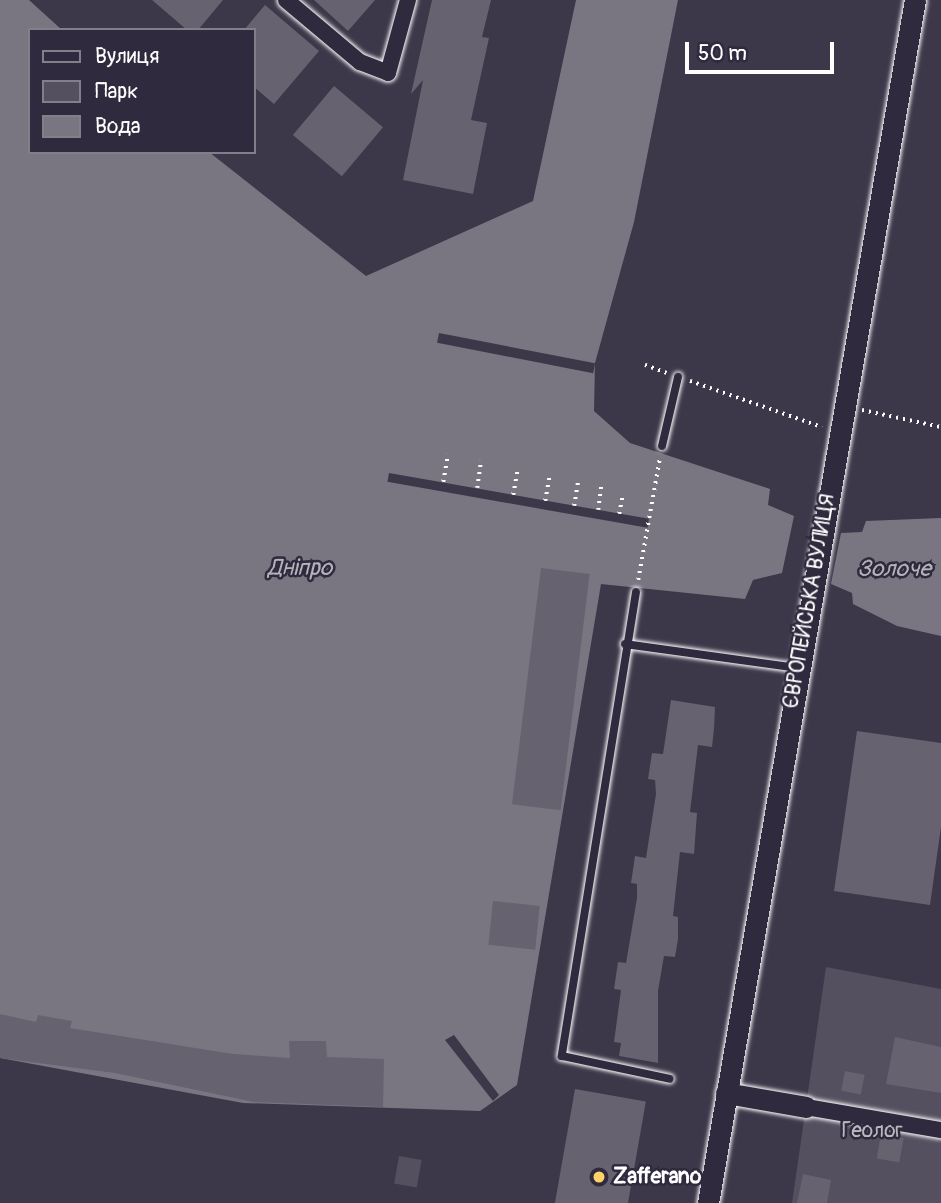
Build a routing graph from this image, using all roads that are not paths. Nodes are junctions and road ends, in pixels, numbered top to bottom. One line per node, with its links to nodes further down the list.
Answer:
1 (286, 0): 2 (street)
2 (408, 0)
3 (915, 0): 8 (street, ЄВРОПЕЙСЬКА ВУЛИЦЯ)
4 (678, 377): 5 (lane)
5 (662, 446)
6 (636, 592): 7 (lane)
7 (625, 644): 8 (lane); 9 (lane)
8 (798, 668): 10 (street, ЄВРОПЕЙСЬКА ВУЛИЦЯ)
9 (670, 1079)
10 (726, 1093): 11 (street); 13 (street, ЄВРОПЕЙСЬКА ВУЛИЦЯ)
11 (806, 1107): 12 (street)
12 (941, 1129)
13 (708, 1203)

